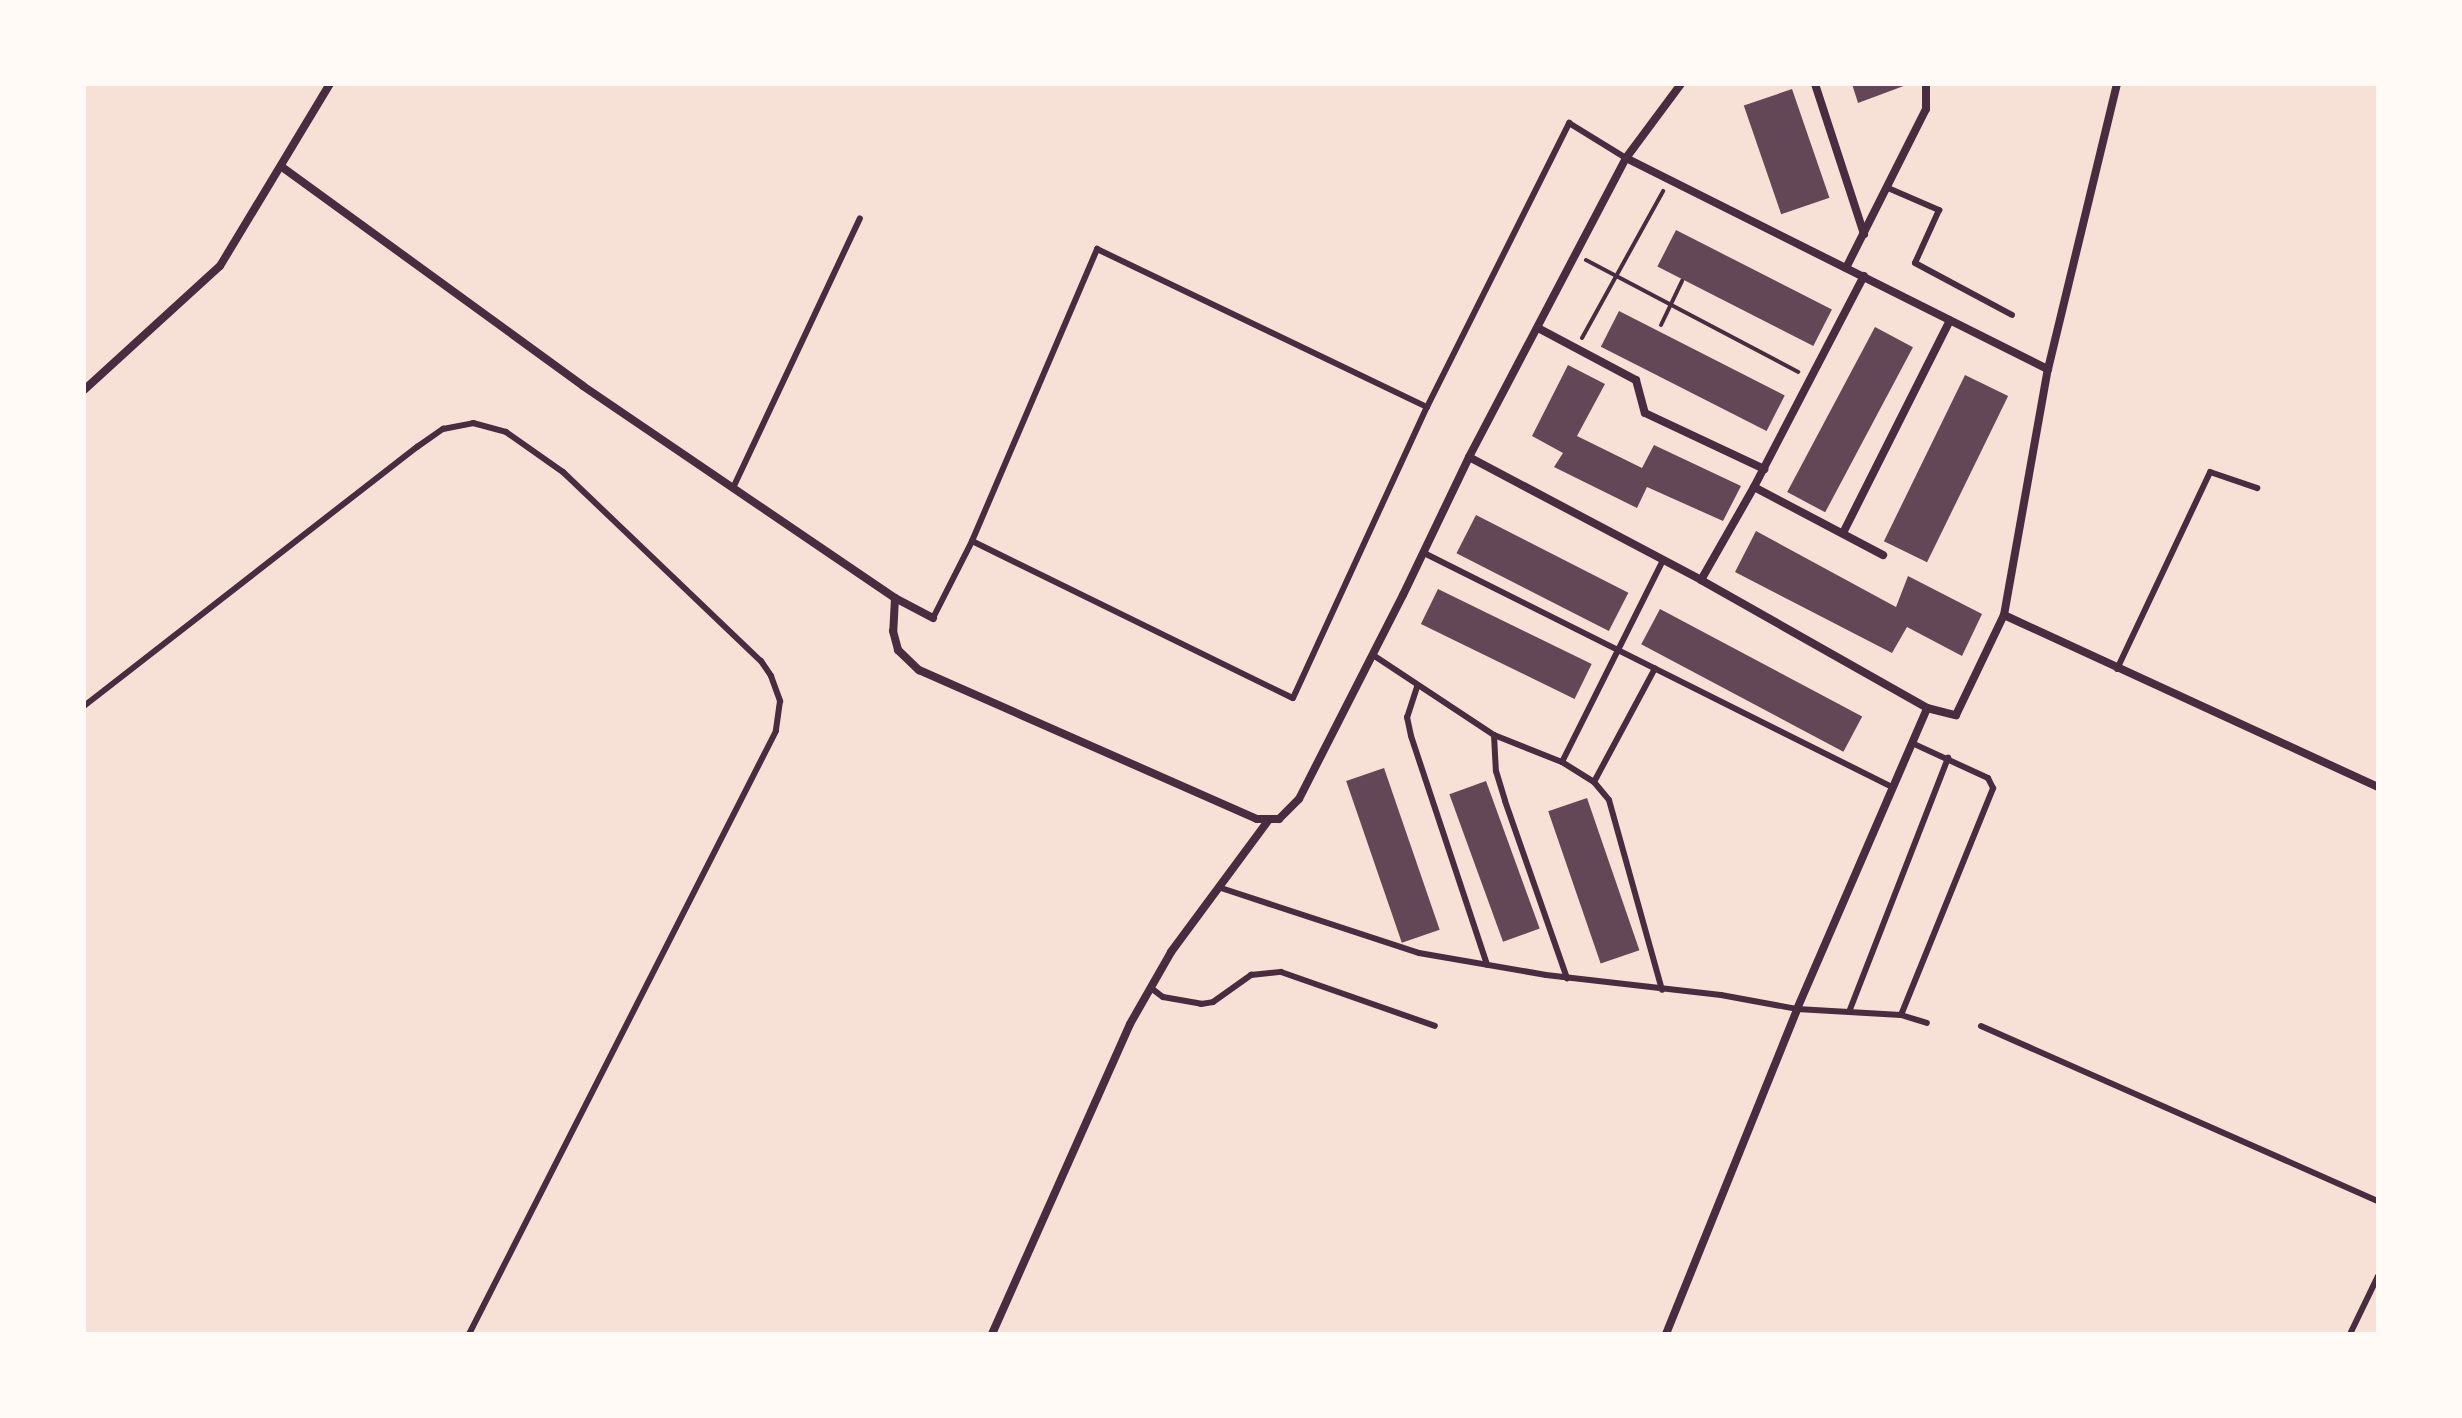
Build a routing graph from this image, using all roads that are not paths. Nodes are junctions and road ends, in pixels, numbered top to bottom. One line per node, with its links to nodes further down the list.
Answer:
1 (330, 84): 7 (street)
2 (1681, 84): 6 (street)
3 (1815, 84): 10 (street)
4 (1926, 84): 8 (street)
5 (2117, 84): 16 (street)
6 (1626, 158): 11 (street); 15 (street); 18 (lane)
7 (282, 167): 17 (street); 22 (street)
8 (1888, 188): 10 (street); 13 (lane)
9 (860, 218): 22 (lane)
10 (1864, 234): 11 (street)
11 (1846, 268): 12 (street)
12 (1864, 276): 14 (street); 20 (street)
13 (2012, 315)
14 (1950, 320): 16 (street); 24 (street)
15 (1538, 328): 19 (street); 20 (street)
16 (2048, 369): 31 (street)
17 (84, 390)
18 (1427, 407): 25 (lane); 25 (lane)
19 (1469, 457): 26 (street); 28 (street)
20 (1764, 469): 21 (street)
21 (1754, 487): 24 (street); 29 (street)
22 (733, 488): 30 (street)
23 (2257, 488): 36 (lane)
24 (1843, 533): 27 (street)
25 (972, 541): 32 (lane)
26 (1424, 553): 33 (lane); 34 (street)
27 (1883, 555)
28 (1663, 560): 29 (street); 33 (lane)
29 (1701, 580): 39 (street)
30 (895, 598): 32 (street); 47 (street)
31 (2004, 615): 36 (street); 39 (street)
32 (933, 618)
33 (1619, 651): 35 (lane); 43 (lane)
34 (1373, 655): 37 (lane); 47 (street)
35 (1655, 668): 44 (lane); 45 (lane)
36 (2117, 669): 46 (street)
37 (1417, 687): 40 (lane); 49 (lane)
38 (84, 706): 61 (lane)
39 (1927, 708): 41 (street)
40 (1494, 735): 43 (lane); 50 (lane)
41 (1912, 743): 42 (lane); 45 (street)
42 (1948, 758): 54 (lane); 55 (lane)
43 (1562, 762): 44 (lane)
44 (1594, 782): 52 (lane)
45 (1892, 787): 53 (street)
46 (2378, 787)
47 (1268, 821): 48 (street)
48 (1221, 888): 49 (lane); 51 (street)
49 (1487, 965): 50 (lane)
50 (1567, 978): 52 (lane)
51 (1151, 988): 57 (lane); 62 (street)
52 (1662, 990): 53 (lane)
53 (1797, 1009): 54 (lane); 63 (street)
54 (1849, 1012): 55 (lane)
55 (1901, 1015): 56 (lane)
56 (1927, 1023)
57 (1435, 1026)
58 (1981, 1026): 59 (lane)
59 (2378, 1201)
60 (2378, 1276): 64 (lane)
61 (469, 1334)
62 (992, 1334)
63 (1666, 1334)
64 (2350, 1334)

